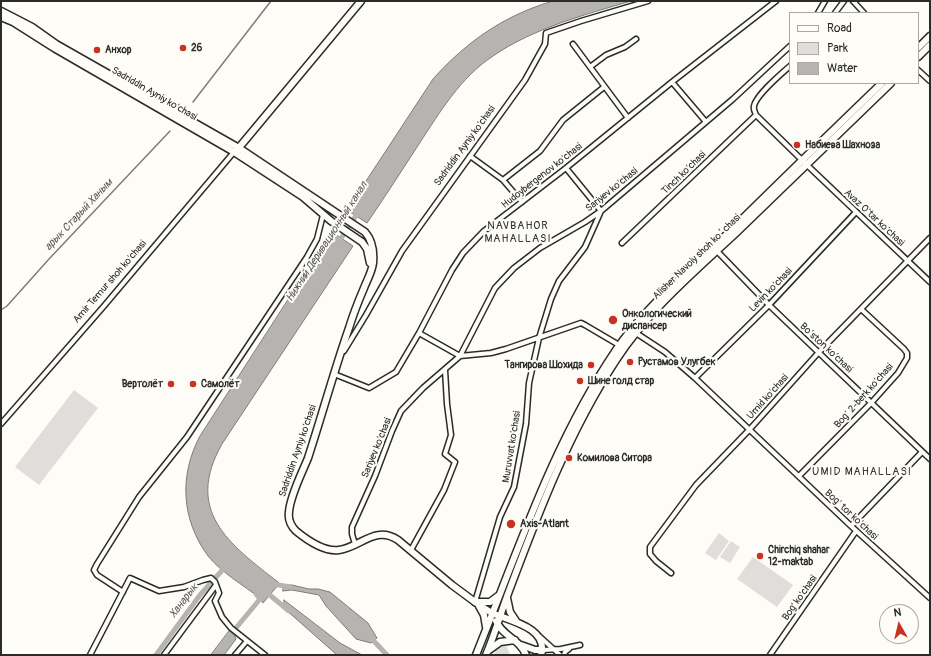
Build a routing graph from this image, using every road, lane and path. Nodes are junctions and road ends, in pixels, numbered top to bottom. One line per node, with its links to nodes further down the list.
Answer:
1 (361, 1): 30 (main road, Amir Temur shoh ko‘chasi)
2 (648, 1): 31 (street, Sadriddin Ayniy ko‘chasi)
3 (776, 1): 23 (street, Hudoybergenov ko‘chasi)
4 (825, 1): 8 (street)
5 (844, 1): 9 (street)
6 (853, 1): 10 (street)
7 (1, 10): 30 (main road, Sadriddin Ayniy ko‘chasi)
8 (819, 12)
9 (836, 12)
10 (863, 12)
11 (1, 17): 30 (main road, Sadriddin Ayniy ko‘chasi)
12 (930, 36): 17 (main road)
13 (636, 39): 19 (street)
14 (573, 44): 19 (street)
15 (930, 45): 18 (main road)
16 (789, 47): 29 (street, Sariyev ko‘chasi)
17 (919, 47)
18 (919, 55)
19 (590, 67): 26 (street)
20 (789, 67): 27 (street)
21 (919, 71): 22 (street)
22 (930, 81)
23 (672, 82): 28 (street, Hudoybergenov ko‘chasi); 29 (street)
24 (881, 84): 32 (main road, Alisher Navoiy shoh koʻchasi)
25 (890, 84): 33 (main road, Alisher Navoiy shoh koʻchasi)
26 (604, 87): 28 (street); 35 (street)
27 (756, 115): 32 (street); 41 (street, Tinch ko‘chasi)
28 (628, 118): 34 (street, Hudoybergenov ko‘chasi)
29 (706, 122): 37 (street, Sariyev ko‘chasi)
30 (236, 150): 39 (main road, Sadriddin Ayniy ko‘chasi); 44 (main road, Sadriddin Ayniy ko‘chasi); 59 (street, Amir Temur shoh ko‘chasi)
31 (470, 156): 35 (street); 54 (street, Sadriddin Ayniy ko‘chasi)
32 (802, 160): 33 (street); 42 (main road, Alisher Navoiy shoh koʻchasi)
33 (807, 165): 38 (street, Avaz O‘tar ko‘chasi); 42 (main road, Alisher Navoiy shoh koʻchasi)
34 (566, 168): 36 (street, Hudoybergenov ko‘chasi); 37 (street)
35 (502, 180): 36 (street)
36 (522, 202): 48 (street, Hudoybergenov ko‘chasi)
37 (601, 210): 50 (street, Muruvvat ko‘chasi); 53 (street, Sariyev ko‘chasi)
38 (856, 212): 43 (street, Avaz O‘tar ko‘chasi); 46 (street, Levin ko‘chasi)
39 (323, 215): 44 (main road, Sadriddin Ayniy ko‘chasi); 72 (street)
40 (930, 238): 43 (street, Umid ko‘chasi)
41 (622, 242)
42 (715, 249): 46 (street, Bo‘ston ko‘chasi); 49 (main road, Alisher Navoiy shoh koʻchasi); 51 (main road, Alisher Navoiy shoh koʻchasi)
43 (907, 260): 45 (street, Avaz O‘tar ko‘chasi); 47 (street, Umid ko‘chasi)
44 (369, 276): 54 (main road, Sadriddin Ayniy ko‘chasi)
45 (930, 282)
46 (769, 305): 52 (street, Bo‘ston ko‘chasi); 57 (street, Levin ko‘chasi)
47 (861, 309): 52 (street, Umid ko‘chasi); 58 (street, Bog‘ 2-berk ko‘chasi)
48 (419, 333): 53 (street); 56 (street, Hudoybergenov ko‘chasi)
49 (636, 333): 57 (street, Bog‘ tor ko‘chasi); 73 (main road, Alisher Navoiy shoh koʻchasi)
50 (539, 338): 51 (street); 53 (street); 76 (street, Muruvvat ko‘chasi)
51 (619, 345): 71 (main road, Alisher Navoiy shoh koʻchasi)
52 (819, 352): 58 (street, Bo‘ston ko‘chasi); 60 (street, Umid ko‘chasi)
53 (460, 356): 55 (street, Sariyev ko‘chasi)
54 (338, 359): 56 (main road, Sadriddin Ayniy ko‘chasi)
55 (445, 370): 66 (street, Sariyev ko‘chasi); 67 (street)
56 (334, 374): 66 (main road, Sadriddin Ayniy ko‘chasi)
57 (695, 378): 60 (street, Bog‘ tor ko‘chasi)
58 (872, 402): 61 (street, Bo‘ston ko‘chasi); 63 (street, Bog‘ 2-berk ko‘chasi)
59 (1, 424)
60 (750, 429): 63 (street, Bog‘ tor ko‘chasi); 68 (street, Umid ko‘chasi)
61 (922, 452): 62 (street, Bo‘ston ko‘chasi); 64 (street)
62 (930, 460)
63 (800, 476): 64 (street, Bog‘ tor ko‘chasi)
64 (851, 526): 65 (street, Bog‘ tor ko‘chasi)
65 (856, 531): 74 (street, Bog‘ tor ko‘chasi); 99 (street, Bog' ko'chasi)
66 (355, 544): 67 (main road, Sadriddin Ayniy ko‘chasi)
67 (411, 550): 76 (main road, Sadriddin Ayniy ko‘chasi)
68 (671, 573)
69 (216, 584): 72 (street); 86 (street); 92 (street)
70 (930, 590): 74 (street)
71 (501, 591): 76 (main road); 77 (main road, Alisher Navoiy shoh koʻchasi)
72 (123, 592): 91 (street)
73 (508, 593): 78 (main road, Alisher Navoiy shoh koʻchasi); 79 (main road)
74 (926, 594): 75 (street, Bog‘ tor ko‘chasi)
75 (930, 598)
76 (476, 602): 77 (main road, Sadriddin Ayniy ko‘chasi); 81 (main road)
77 (492, 613): 78 (main road, Sadriddin Ayniy ko‘chasi); 80 (main road); 81 (main road, Alisher Navoiy shoh koʻchasi)
78 (500, 616): 79 (main road, Sadriddin Ayniy ko‘chasi); 80 (main road, Alisher Navoiy shoh koʻchasi)
79 (517, 622): 83 (main road); 84 (main road)
80 (498, 625): 82 (main road, Alisher Navoiy shoh koʻchasi); 83 (main road)
81 (486, 630): 82 (main road); 95 (main road, Alisher Navoiy shoh koʻchasi)
82 (494, 634): 90 (main road, Alisher Navoiy shoh koʻchasi)
83 (509, 636): 85 (main road)
84 (538, 636): 88 (street); 89 (main road)
85 (515, 640): 87 (main road); 90 (main road)
86 (247, 641): 93 (street); 94 (street)
87 (521, 645): 89 (main road); 96 (main road)
88 (553, 650): 89 (street); 97 (street); 98 (street)
89 (542, 653)
90 (486, 654)
91 (90, 655)
92 (164, 655)
93 (236, 655)
94 (265, 655)
95 (476, 655)
96 (526, 655)
97 (560, 655)
98 (564, 655)
99 (770, 655)

